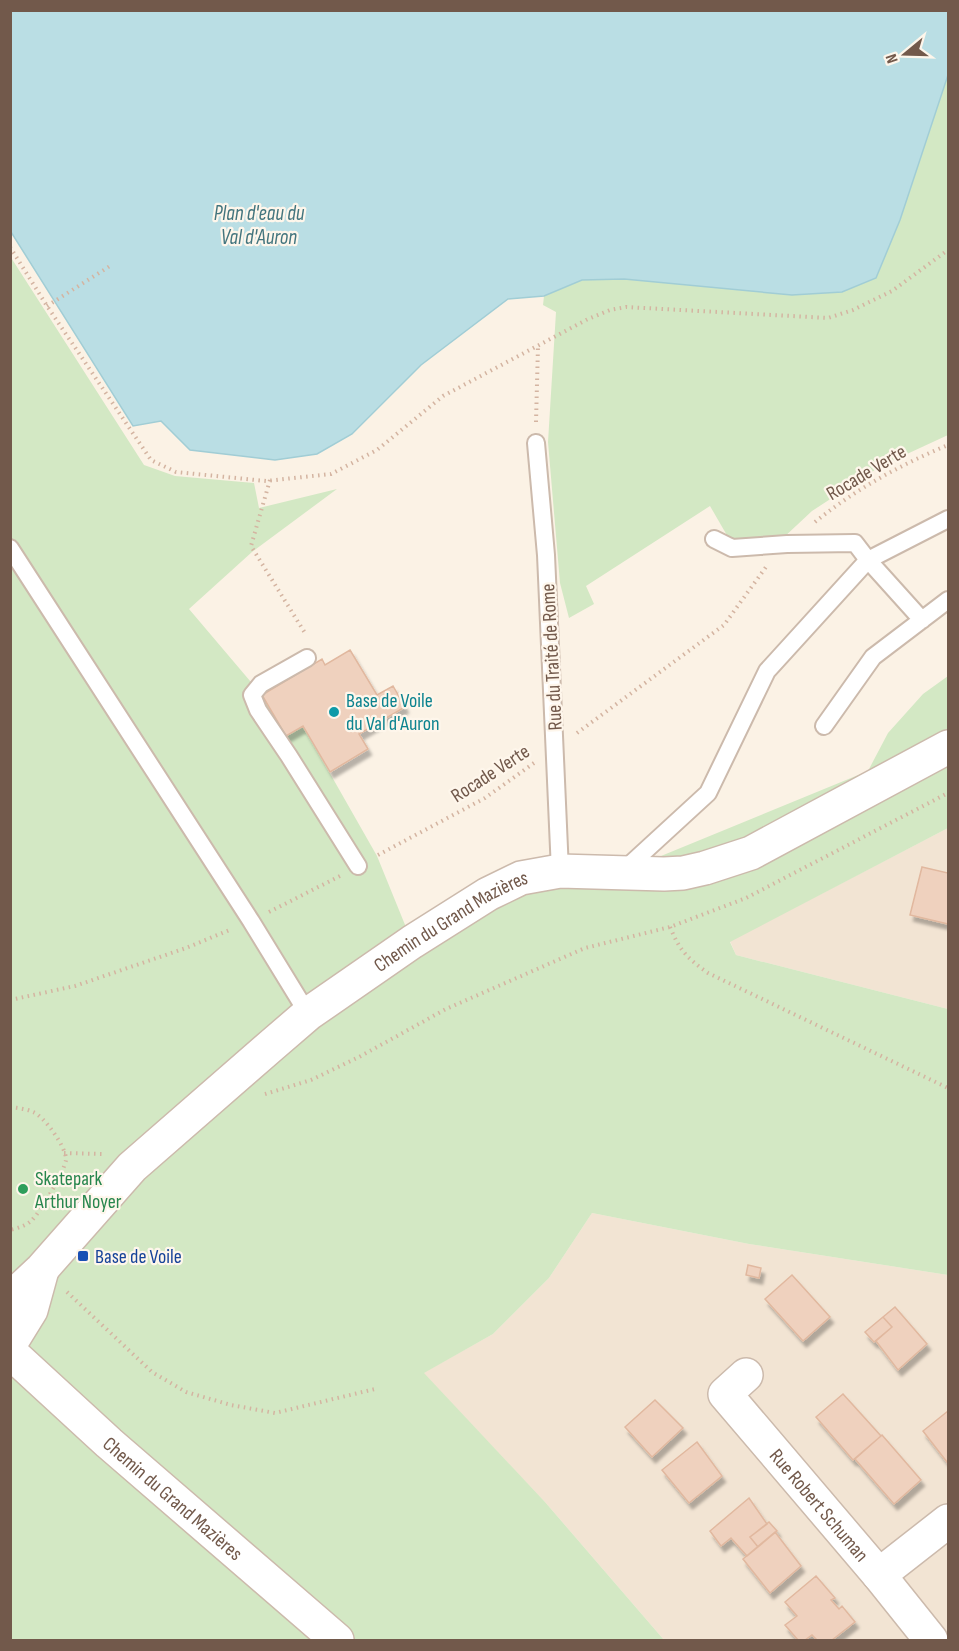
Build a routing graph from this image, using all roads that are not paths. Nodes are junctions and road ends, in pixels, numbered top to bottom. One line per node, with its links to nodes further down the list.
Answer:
1 (536, 443): 12 (lane, Rue du Traité de Rome)
2 (948, 519): 5 (lane)
3 (714, 539): 5 (lane)
4 (10, 548): 14 (lane)
5 (868, 560): 7 (lane); 13 (lane)
6 (948, 600): 7 (lane)
7 (922, 620): 9 (lane)
8 (307, 658): 11 (lane)
9 (824, 726)
10 (948, 747): 13 (street, Chemin du Grand Mazières)
11 (358, 866)
12 (560, 871): 13 (street, Chemin du Grand Mazières); 14 (street, Chemin du Grand Mazières)
13 (622, 872)
14 (308, 1014): 15 (street, Chemin du Grand Mazières)
15 (42, 1269): 16 (street, Chemin du Grand Mazières); 17 (street, Chemin du Grand Mazières)
16 (10, 1299)
17 (10, 1344)
18 (10, 1352): 22 (street, Chemin du Grand Mazières)
19 (746, 1375): 21 (street, Rue Robert Schuman)
20 (948, 1521): 21 (street)
21 (879, 1575): 23 (street, Rue Robert Schuman)
22 (337, 1641)
23 (931, 1641)

